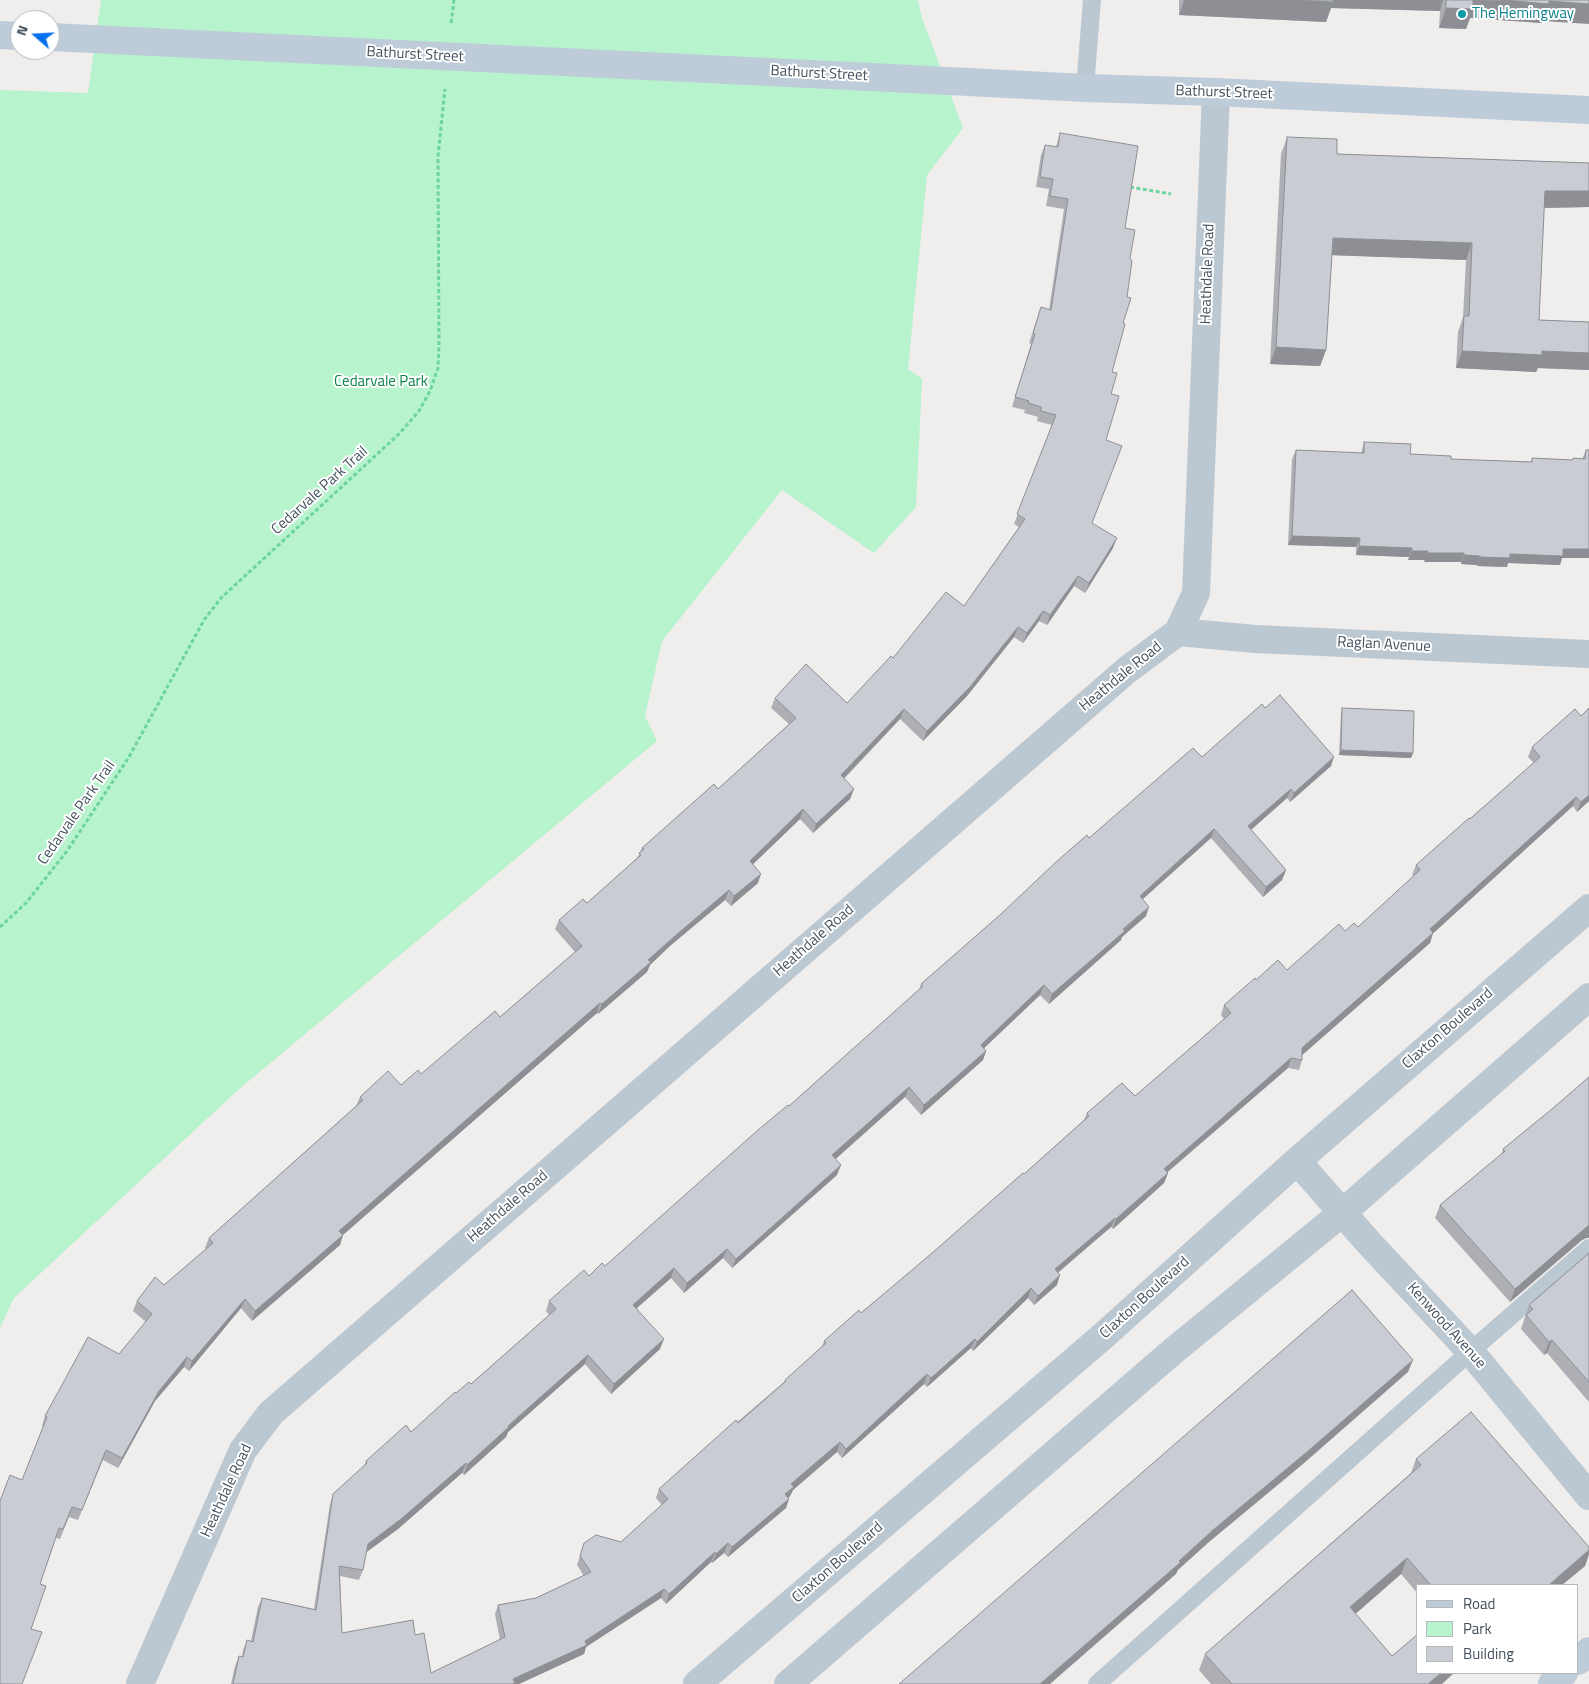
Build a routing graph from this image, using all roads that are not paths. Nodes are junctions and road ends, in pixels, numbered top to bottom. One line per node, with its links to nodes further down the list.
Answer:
1 (1092, 0): 3 (lane)
2 (60, 37): 3 (main road, Bathurst Street, bridge)
3 (1085, 88): 4 (main road, Bathurst Street)
4 (1216, 92): 5 (main road, Bathurst Street); 6 (street, Heathdale Road)
5 (1589, 110)
6 (1178, 632): 7 (street, Raglan Avenue); 18 (street, Heathdale Road)
7 (1589, 654)
8 (1589, 908): 10 (street, Claxton Boulevard)
9 (1589, 997): 11 (street)
10 (1297, 1161): 11 (street, Kenwood Avenue); 19 (street, Claxton Boulevard)
11 (1343, 1212): 13 (street, Kenwood Avenue); 20 (street)
12 (1589, 1248): 13 (lane)
13 (1470, 1351): 14 (street, Kenwood Avenue); 21 (lane)
14 (1589, 1496)
15 (1589, 1651): 16 (main road)
16 (1579, 1660)
17 (1563, 1674): 22 (main road)
18 (140, 1684)
19 (697, 1684)
20 (788, 1684)
21 (1097, 1684)
22 (1552, 1684)

